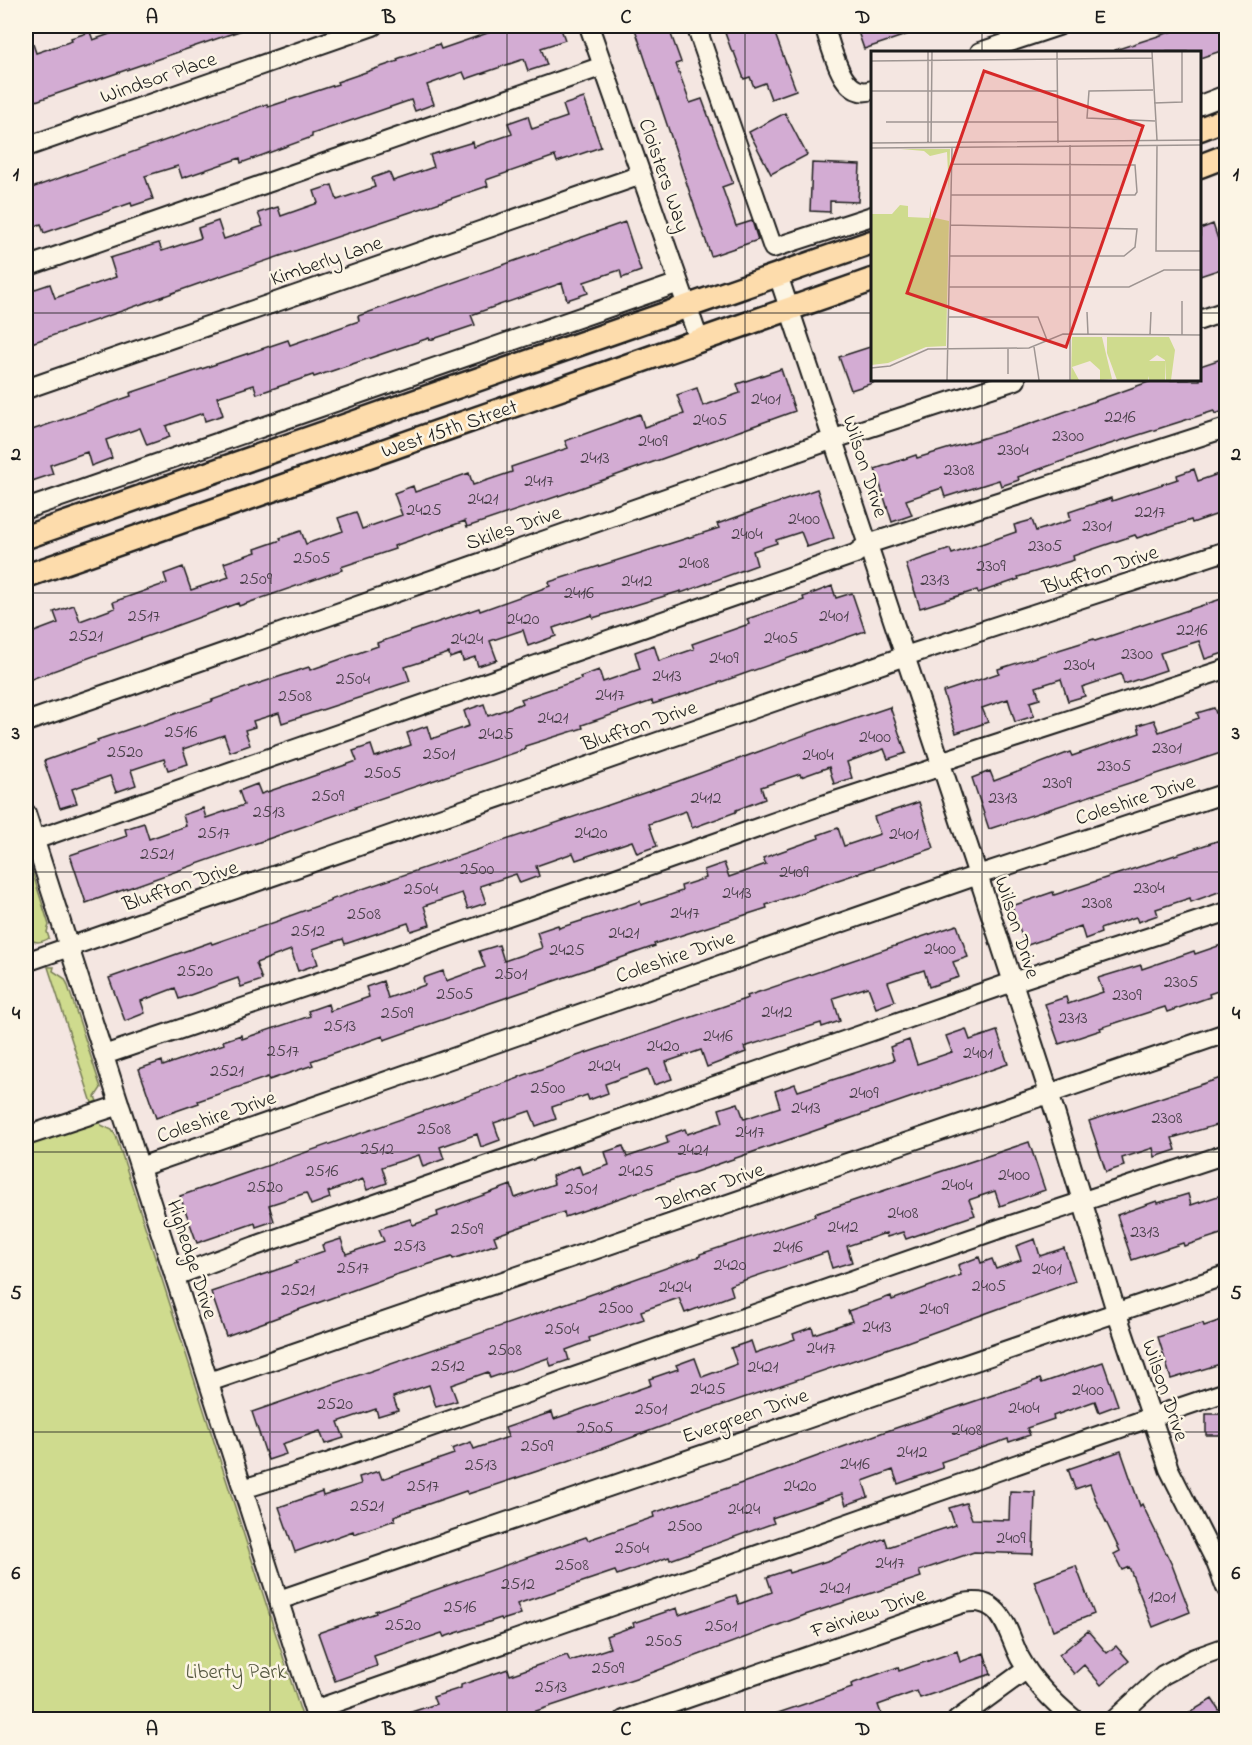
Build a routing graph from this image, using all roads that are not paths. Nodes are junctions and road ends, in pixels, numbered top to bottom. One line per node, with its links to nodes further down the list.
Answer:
1 (373, 26): 13 (street, Windsor Place)
2 (589, 26): 7 (street, Cloisters Way)
3 (696, 26): 17 (street)
4 (824, 26): 8 (street)
5 (1058, 26): 6 (street)
6 (983, 51)
7 (603, 66): 16 (street, Cloisters Way); 19 (street)
8 (871, 91)
9 (1227, 95): 10 (street)
10 (1201, 105)
11 (1227, 120): 12 (main road)
12 (1201, 129)
13 (26, 147)
14 (1227, 156): 15 (main road)
15 (1201, 166)
16 (642, 175): 22 (street, Cloisters Way); 29 (street, Kimberly Lane)
17 (871, 217)
18 (871, 243): 20 (main road, West 15th Street)
19 (26, 267)
20 (778, 275): 23 (main road, West 15th Street); 24 (street, Wilson Drive)
21 (871, 281): 24 (main road, West 15th Street)
22 (679, 283): 23 (street, Cloisters Way); 32 (street)
23 (687, 306): 27 (street, Cloisters Way); 33 (main road, West 15th Street)
24 (790, 309): 27 (main road, West 15th Street); 31 (street, Wilson Drive)
25 (1227, 311): 26 (street)
26 (1201, 320)
27 (699, 340): 36 (main road, West 15th Street)
28 (1013, 381): 31 (street, Skiles Drive)
29 (26, 389)
30 (1227, 428): 34 (street)
31 (834, 439): 34 (street, Wilson Drive); 39 (street, Skiles Drive)
32 (26, 509)
33 (26, 537)
34 (868, 544): 37 (street, Wilson Drive); 43 (street)
35 (1227, 551): 37 (street, Bluffton Drive)
36 (26, 576)
37 (906, 656): 40 (street, Wilson Drive); 46 (street, Bluffton Drive)
38 (1227, 669): 40 (street)
39 (26, 722)
40 (941, 764): 44 (street, Wilson Drive); 50 (street)
41 (1227, 793): 44 (street, Coleshire Drive)
42 (26, 813): 43 (street, Highedge Drive)
43 (34, 840): 46 (street, Highedge Drive)
44 (978, 875): 48 (street, Wilson Drive); 55 (street, Coleshire Drive)
45 (1227, 912): 48 (street)
46 (69, 948): 47 (street, Bluffton Drive); 50 (street, Highedge Drive)
47 (26, 962)
48 (1013, 982): 51 (street, Wilson Drive); 58 (street)
49 (1227, 1033): 51 (street, Delmar Drive)
50 (104, 1055): 52 (street, Highedge Drive)
51 (1048, 1093): 56 (street, Wilson Drive); 60 (street, Delmar Drive)
52 (120, 1105): 53 (street); 55 (street, Highedge Drive)
53 (26, 1136)
54 (1227, 1154): 56 (street)
55 (140, 1167): 58 (street, Highedge Drive)
56 (1082, 1201): 59 (street, Wilson Drive); 63 (street)
57 (1227, 1275): 59 (street, Evergreen Drive)
58 (175, 1276): 60 (street, Highedge Drive)
59 (1116, 1311): 62 (street, Wilson Drive); 65 (street, Evergreen Drive)
60 (209, 1382): 63 (street, Highedge Drive)
61 (1227, 1392): 62 (street)
62 (1152, 1417): 64 (street, Wilson Drive); 68 (street)
63 (243, 1489): 65 (street, Highedge Drive)
64 (1227, 1588)
65 (279, 1600): 68 (street, Highedge Drive)
66 (1227, 1647): 72 (street)
67 (1027, 1669): 69 (street, Fairview Drive); 70 (street); 71 (street, Fairview Drive)
68 (316, 1715)
69 (624, 1719)
70 (957, 1719)
71 (1075, 1719)
72 (1114, 1719)

